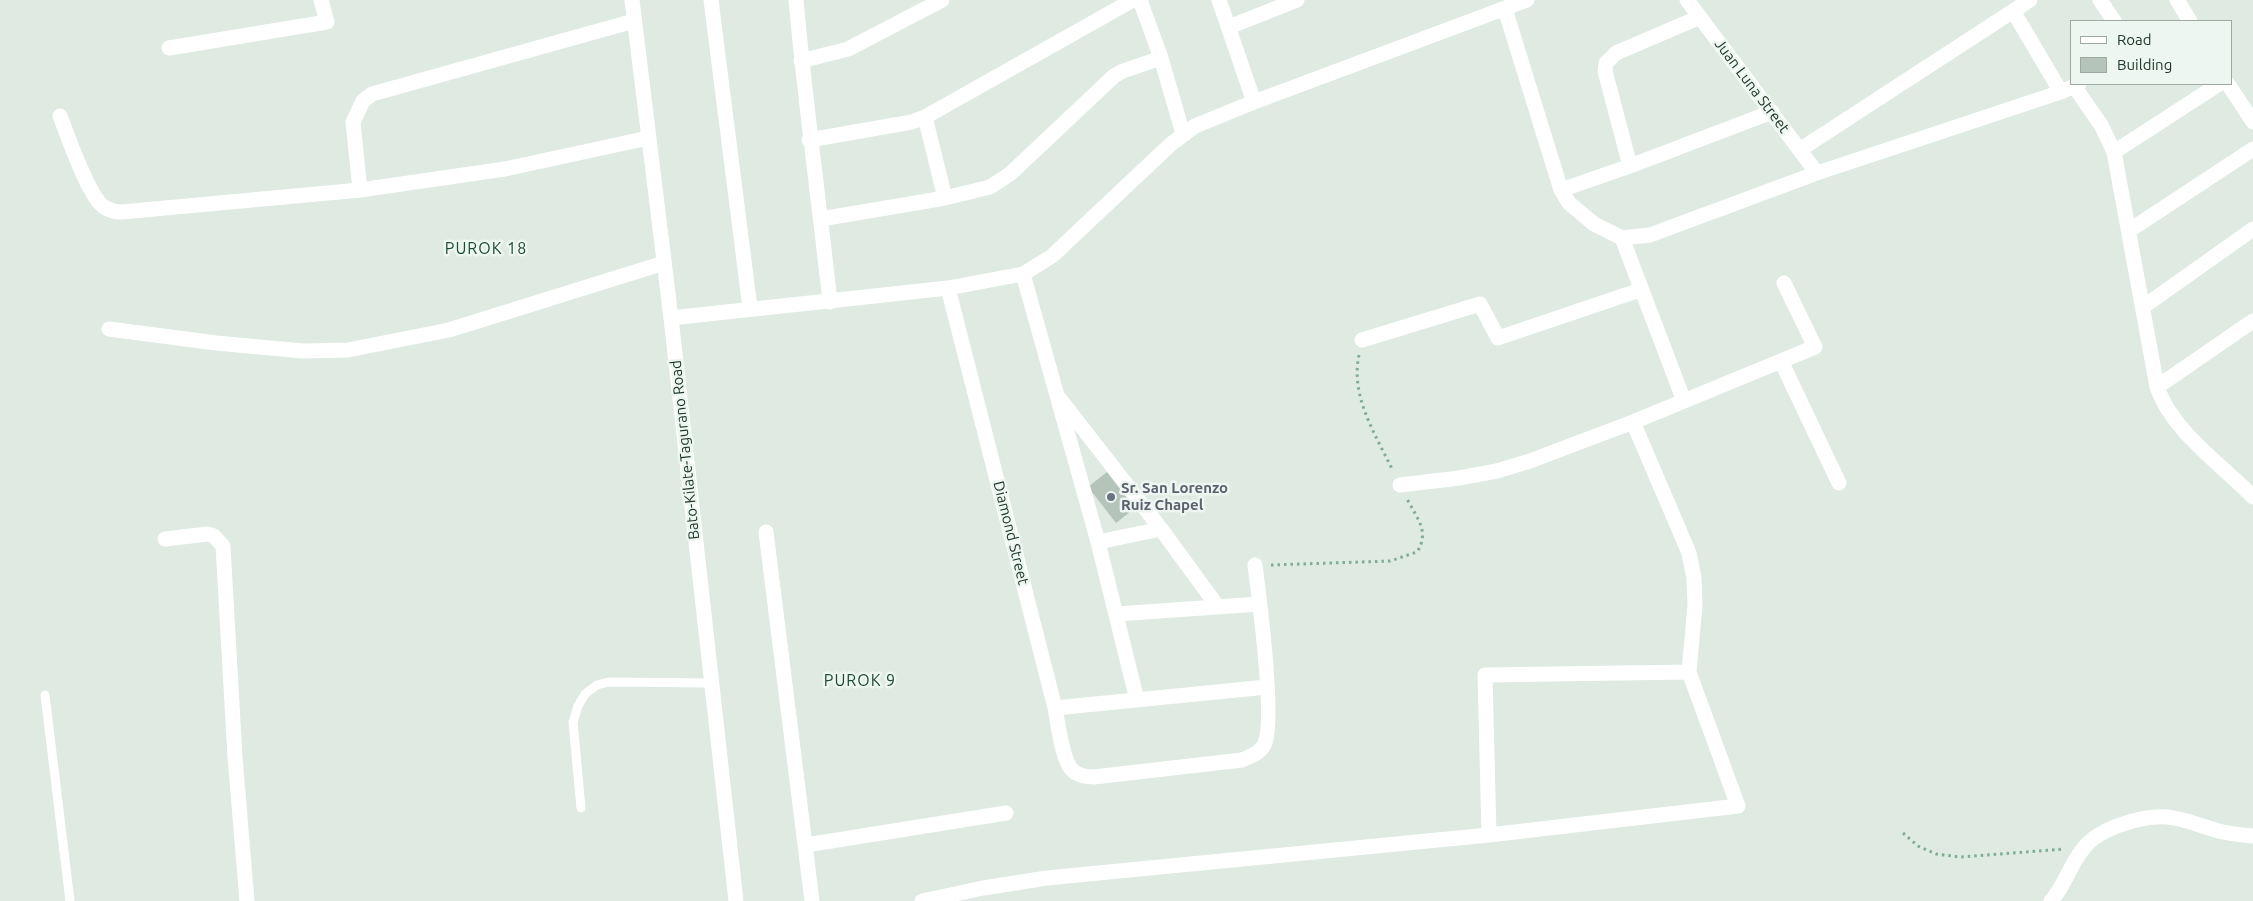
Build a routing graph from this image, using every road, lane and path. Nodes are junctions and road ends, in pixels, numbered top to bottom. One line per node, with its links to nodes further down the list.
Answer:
1 (321, 0): 23 (street)
2 (632, 0): 21 (street, Bato-Kilate-Tagurano Road)
3 (711, 0): 56 (street)
4 (796, 0): 25 (street)
5 (942, 0): 15 (street)
6 (1133, 0): 32 (street)
7 (1140, 0): 24 (street)
8 (1219, 0): 22 (street)
9 (1297, 0): 22 (street)
10 (1527, 0): 16 (street)
11 (1687, 0): 18 (street, Juan Luna Street)
12 (2030, 0): 17 (street)
13 (2100, 0): 19 (street)
14 (2177, 0): 20 (street)
15 (915, 7): 25 (street)
16 (1505, 9): 29 (street); 43 (street)
17 (2013, 11): 28 (street); 37 (street)
18 (1700, 17): 30 (street, Juan Luna Street); 40 (street)
19 (2113, 20)
20 (2187, 20)
21 (634, 21): 35 (street, Bato-Kilate-Tagurano Road); 42 (street)
22 (1229, 27): 29 (street)
23 (169, 48)
24 (1161, 58): 34 (street); 44 (street)
25 (801, 60): 36 (street)
26 (2218, 85): 39 (street)
27 (2229, 85): 33 (street)
28 (2071, 88): 39 (street); 41 (street)
29 (1254, 102): 34 (street)
30 (1772, 112): 37 (street, Juan Luna Street); 40 (street)
31 (60, 116): 42 (street)
32 (925, 118): 36 (street); 44 (street)
33 (2253, 122)
34 (1183, 134): 50 (street)
35 (648, 138): 42 (street); 49 (street, Bato-Kilate-Tagurano Road)
36 (809, 140): 45 (street)
37 (1801, 149): 41 (street, Juan Luna Street)
38 (2253, 149): 47 (street)
39 (2114, 152): 47 (street)
40 (1630, 166): 43 (street)
41 (1817, 173): 48 (street)
42 (360, 190)
43 (1562, 190): 48 (street)
44 (945, 198): 45 (street)
45 (821, 219): 54 (street)
46 (2253, 229): 55 (street)
47 (2130, 230): 55 (street)
48 (1622, 238): 53 (street)
49 (664, 263): 57 (street, Bato-Kilate-Tagurano Road); 59 (street)
50 (1023, 274): 52 (street); 63 (street)
51 (1784, 283): 61 (street)
52 (948, 288): 54 (street); 82 (street, Diamond Street)
53 (1640, 290): 60 (street); 64 (street)
54 (830, 302): 56 (street)
55 (2143, 307): 62 (street)
56 (750, 308): 57 (street)
57 (671, 318): 78 (street, Bato-Kilate-Tagurano Road)
58 (2253, 321): 62 (street)
59 (109, 329)
60 (1362, 340): 67 (path)
61 (1781, 361): 64 (street); 66 (street)
62 (2157, 387): 68 (street)
63 (1055, 393): 69 (street); 72 (street)
64 (1684, 401): 65 (street)
65 (1633, 422): 67 (street); 77 (street)
66 (1839, 483)
67 (1400, 485): 73 (path)
68 (2253, 497)
69 (1161, 529): 72 (street); 75 (street)
70 (766, 532): 88 (street)
71 (165, 539): 91 (street)
72 (1098, 542): 76 (street)
73 (1256, 566): 74 (street)
74 (1260, 604): 75 (street); 79 (street)
75 (1218, 607): 76 (street)
76 (1117, 614): 81 (street)
77 (1689, 672): 86 (street); 86 (street)
78 (710, 683): 83 (lane); 92 (street, Bato-Kilate-Tagurano Road)
79 (1267, 687): 81 (street); 82 (street, Diamond Street)
80 (45, 695): 90 (lane)
81 (1137, 700): 82 (street)
82 (1055, 708)
83 (581, 808)
84 (1006, 813): 88 (street)
85 (1903, 832): 89 (path)
86 (1489, 835): 94 (street)
87 (2253, 836): 89 (street)
88 (806, 845): 93 (street)
89 (2083, 848): 95 (street)
90 (70, 901)
91 (247, 901)
92 (736, 901)
93 (812, 901)
94 (922, 901)
95 (2051, 901)

